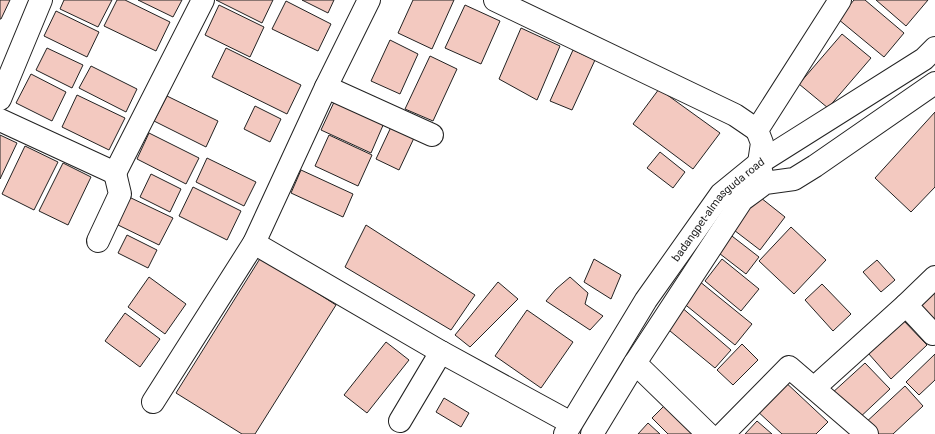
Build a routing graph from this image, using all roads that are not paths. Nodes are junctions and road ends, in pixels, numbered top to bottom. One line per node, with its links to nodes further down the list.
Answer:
1 (41, 0): 9 (street)
2 (203, 0): 13 (street)
3 (369, 0): 8 (street)
4 (495, 0): 11 (street)
5 (840, 0): 11 (street)
6 (935, 48): 14 (street, badangpet-almasguda road)
7 (935, 83): 14 (street, badangpet-almasguda road)
8 (326, 87): 12 (street); 16 (street)
9 (0, 99)
10 (0, 120): 13 (street)
11 (757, 130): 14 (street)
12 (432, 134)
13 (114, 173): 15 (street)
14 (762, 173): 21 (street, badangpet-almasguda road); 25 (street, badangpet-almasguda road)
15 (98, 241)
16 (254, 243): 20 (street); 23 (street)
17 (935, 277): 18 (street)
18 (906, 305): 19 (street); 22 (street)
19 (933, 334)
20 (441, 352): 24 (street); 25 (street)
21 (635, 363): 26 (street, badangpet-almasguda road); 27 (street)
22 (814, 388): 28 (street); 29 (street)
23 (153, 402)
24 (400, 421)
25 (568, 428)
26 (592, 434)
27 (708, 434)
28 (723, 434)
29 (867, 434)

